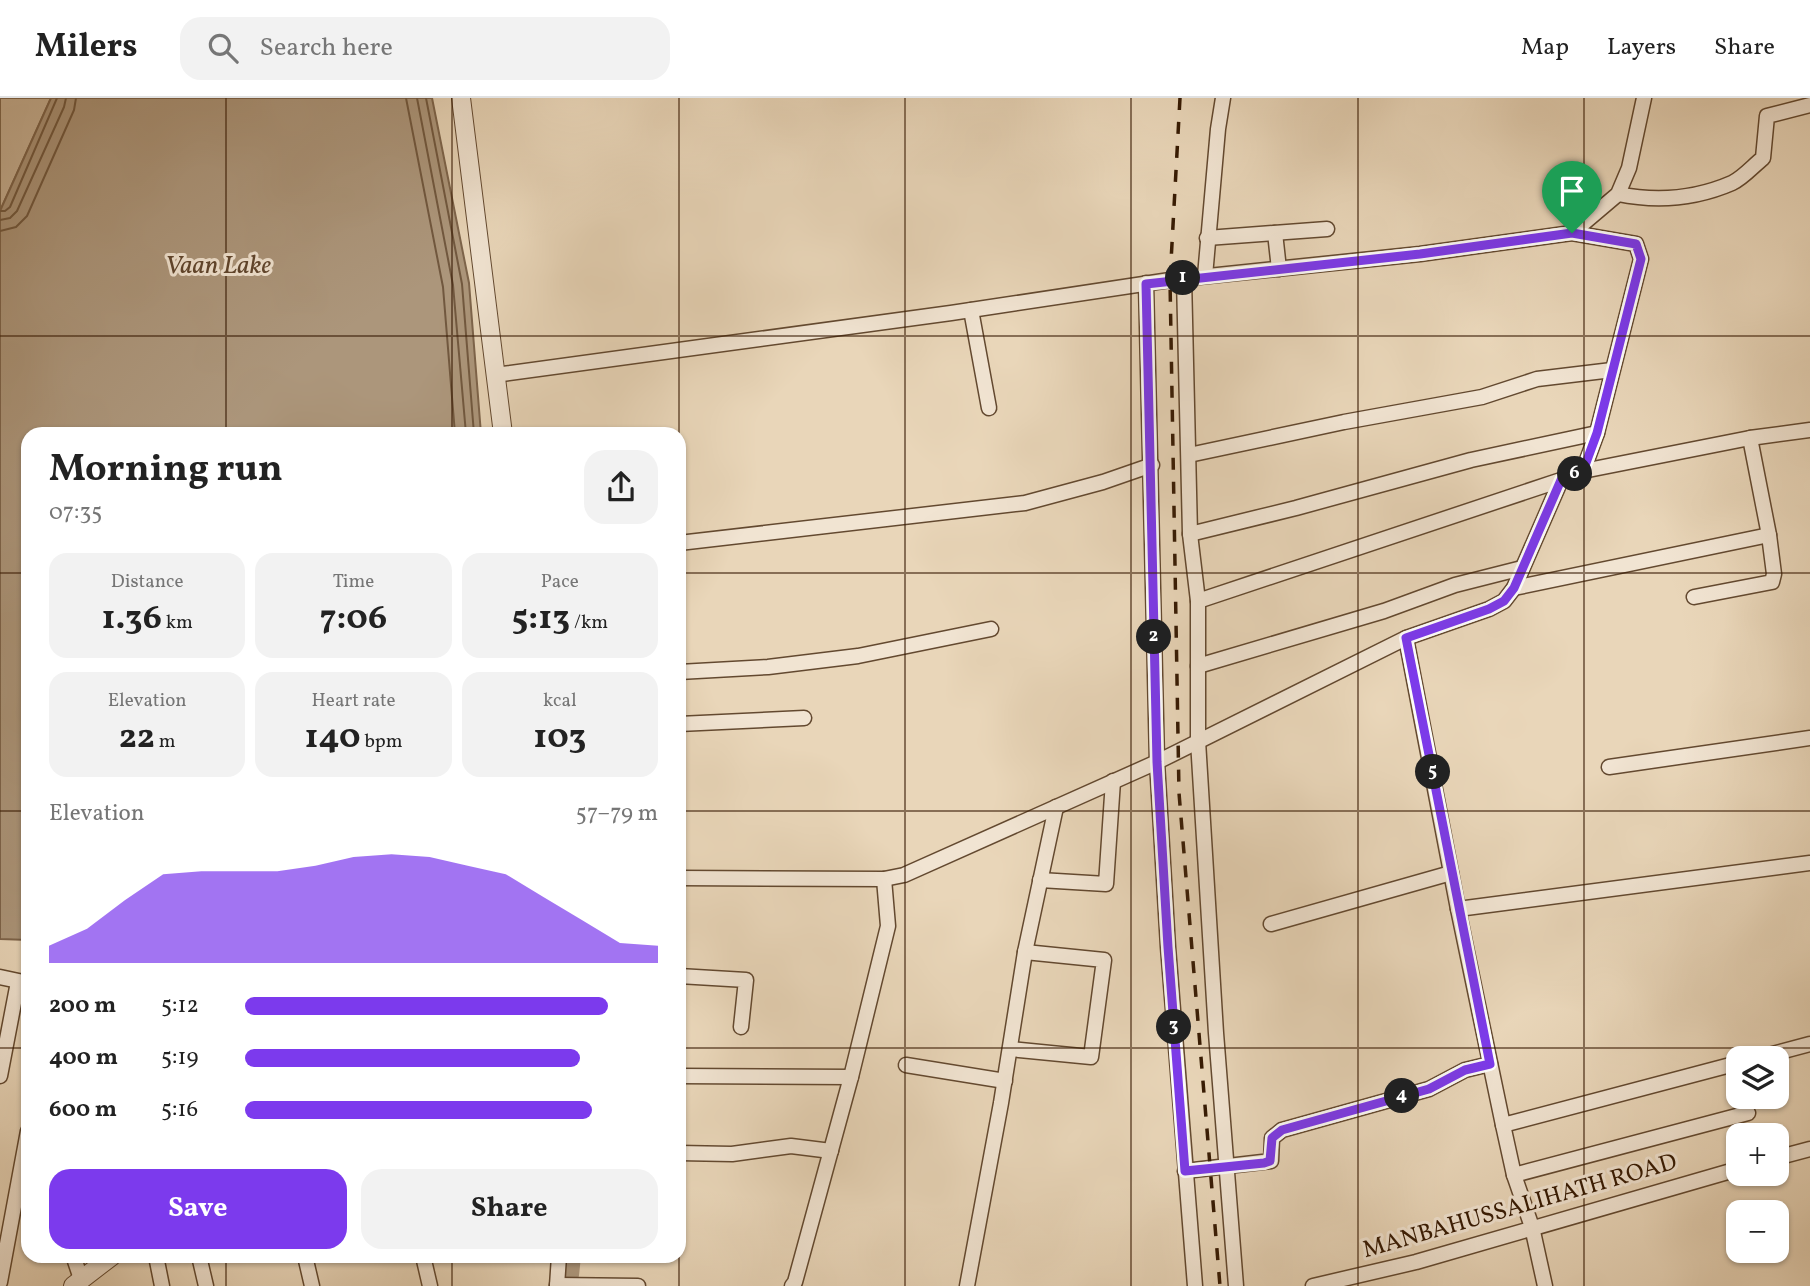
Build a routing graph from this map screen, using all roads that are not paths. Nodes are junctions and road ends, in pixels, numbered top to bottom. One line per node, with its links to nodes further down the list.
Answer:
1 (461, 98): 16 (street)
2 (1223, 98): 9 (street)
3 (1644, 98): 5 (street)
4 (1810, 105): 5 (street)
5 (1618, 194): 8 (street)
6 (1326, 229): 7 (street)
7 (1275, 233): 9 (street); 10 (street)
8 (1572, 233): 10 (street); 15 (street)
9 (1207, 238): 11 (street)
10 (1279, 268): 11 (street)
11 (1205, 276): 12 (street)
12 (1184, 278): 13 (street); 22 (street)
13 (1146, 284): 14 (street); 23 (street)
14 (971, 310): 16 (street); 17 (street)
15 (1612, 370): 20 (street); 22 (street)
16 (495, 375): 18 (street)
17 (989, 408)
18 (502, 427)
19 (1810, 430): 21 (street)
20 (1597, 433): 24 (street); 26 (street)
21 (1751, 438): 24 (street); 27 (street)
22 (1189, 455): 26 (street)
23 (1152, 465): 28 (street); 41 (street)
24 (1583, 471): 25 (street)
25 (1561, 480): 29 (street); 32 (street)
26 (1190, 534): 32 (street)
27 (1769, 535): 30 (street); 31 (street)
28 (686, 542)
29 (1522, 568): 30 (street); 35 (street)
30 (1514, 588): 34 (street)
31 (1693, 597)
32 (1198, 601): 35 (street)
33 (991, 629): 36 (street)
34 (1406, 638): 40 (street); 46 (street)
35 (1198, 666): 40 (street)
36 (686, 672)
37 (804, 718): 38 (street)
38 (686, 724)
39 (1810, 738): 42 (street)
40 (1198, 741): 41 (street); 74 (street)
41 (1157, 762): 43 (street); 76 (street)
42 (1609, 767)
43 (1113, 781): 44 (street); 49 (street)
44 (1056, 807): 48 (street); 49 (street)
45 (1810, 863): 50 (street)
46 (1451, 873): 50 (street); 51 (street)
47 (686, 878): 48 (street)
48 (884, 879): 66 (street)
49 (1040, 880): 52 (street)
50 (1458, 909): 61 (street)
51 (1270, 924)
52 (1025, 952): 59 (street); 59 (street)
53 (686, 976): 57 (street)
54 (0, 977): 55 (street)
55 (21, 982)
56 (21, 990): 64 (street)
57 (741, 1027)
58 (1810, 1044): 60 (street)
59 (1010, 1049): 67 (street)
60 (1789, 1050)
61 (1490, 1064): 69 (street); 74 (street)
62 (906, 1065): 67 (street)
63 (1726, 1066): 69 (street)
64 (0, 1076)
65 (686, 1076): 66 (street)
66 (851, 1077): 71 (street)
67 (1005, 1081): 96 (street)
68 (1748, 1113): 78 (street)
69 (1503, 1125): 78 (street)
70 (1810, 1149): 73 (street)
71 (831, 1151): 72 (street); 95 (street)
72 (686, 1153)
73 (1789, 1155)
74 (1228, 1167): 76 (street); 98 (street)
75 (21, 1169): 87 (street)
76 (1185, 1171): 97 (street)
77 (1726, 1172): 79 (street, MANBAHUSSALIHATH ROAD)
78 (1514, 1175): 79 (street)
79 (1532, 1227): 99 (street, MANBAHUSSALIHATH ROAD); 100 (street)
80 (75, 1263): 88 (street)
81 (102, 1263): 88 (street)
82 (157, 1263): 89 (street)
83 (201, 1263): 90 (street)
84 (307, 1263): 91 (street)
85 (425, 1263): 92 (street)
86 (559, 1263): 93 (street)
87 (0, 1282)
88 (77, 1283)
89 (162, 1286)
90 (206, 1286)
91 (312, 1286)
92 (430, 1286)
93 (557, 1286): 94 (street)
94 (638, 1286)
95 (792, 1286)
96 (967, 1286)
97 (1195, 1286)
98 (1236, 1286)
99 (1313, 1286)
100 (1545, 1286)

